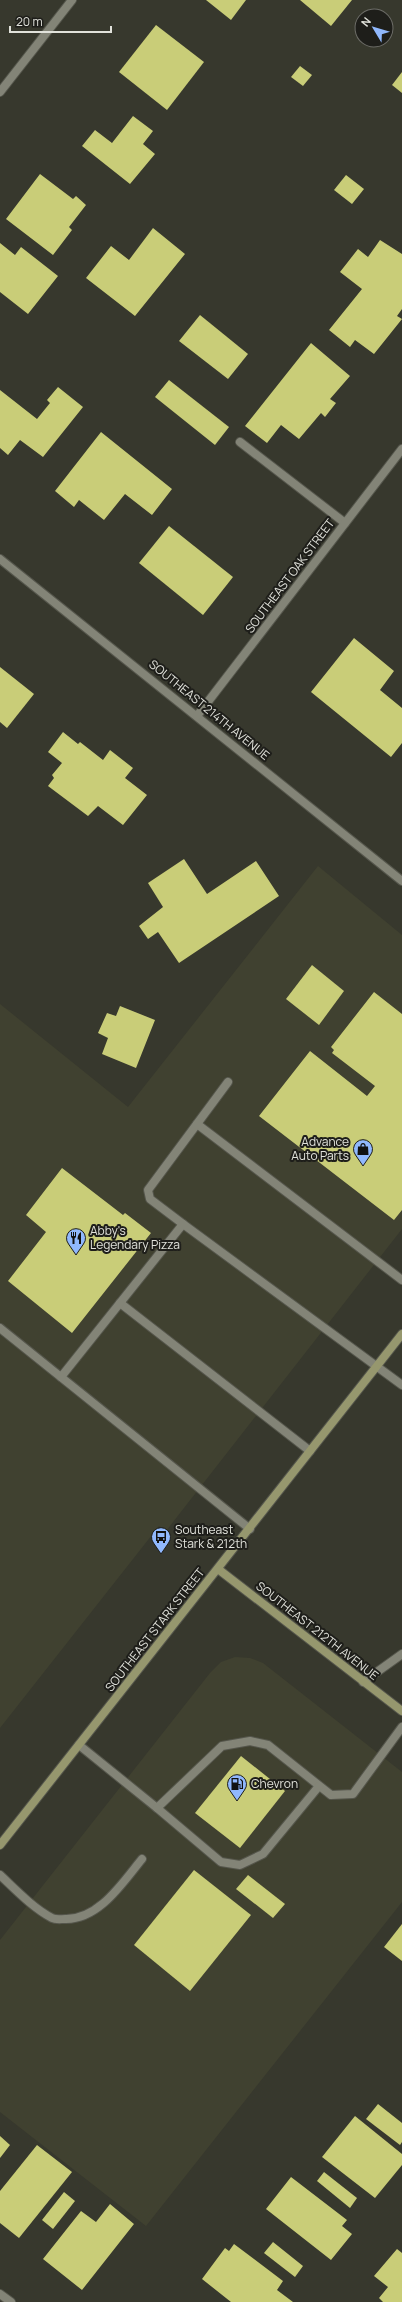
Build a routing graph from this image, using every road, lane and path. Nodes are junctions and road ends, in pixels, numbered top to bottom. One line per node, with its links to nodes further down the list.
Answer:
1 (72, 0): 2 (street)
2 (0, 92)
3 (240, 442): 5 (street)
4 (402, 450): 5 (street, SOUTHEAST OAK STREET)
5 (345, 523): 7 (street, SOUTHEAST OAK STREET)
6 (0, 559): 7 (street, SOUTHEAST 214TH AVENUE)
7 (197, 716): 8 (street, SOUTHEAST 214TH AVENUE)
8 (402, 881)
9 (228, 1082): 10 (street)
10 (197, 1124): 11 (street); 12 (street)
11 (183, 1224): 13 (street); 16 (street)
12 (402, 1280)
13 (120, 1303): 17 (street); 19 (street)
14 (0, 1328): 17 (street)
15 (402, 1334): 16 (main road, SOUTHEAST STARK STREET)
16 (377, 1366): 18 (street); 19 (main road, SOUTHEAST STARK STREET)
17 (61, 1377): 20 (street)
18 (402, 1385)
19 (310, 1451): 20 (main road, SOUTHEAST STARK STREET)
20 (250, 1529): 21 (main road, SOUTHEAST STARK STREET)
21 (218, 1569): 23 (main road, SOUTHEAST 212TH AVENUE); 26 (main road, SOUTHEAST STARK STREET)
22 (402, 1654): 23 (street)
23 (363, 1682): 24 (main road, SOUTHEAST 212TH AVENUE)
24 (402, 1711)
25 (402, 1727): 27 (street)
26 (79, 1746): 28 (street); 29 (main road, SOUTHEAST STARK STREET)
27 (319, 1786): 28 (street); 28 (street)
28 (157, 1808)
29 (0, 1845)
30 (142, 1859): 31 (street)
31 (0, 1875)
32 (0, 2294): 33 (street)
33 (11, 2302)

